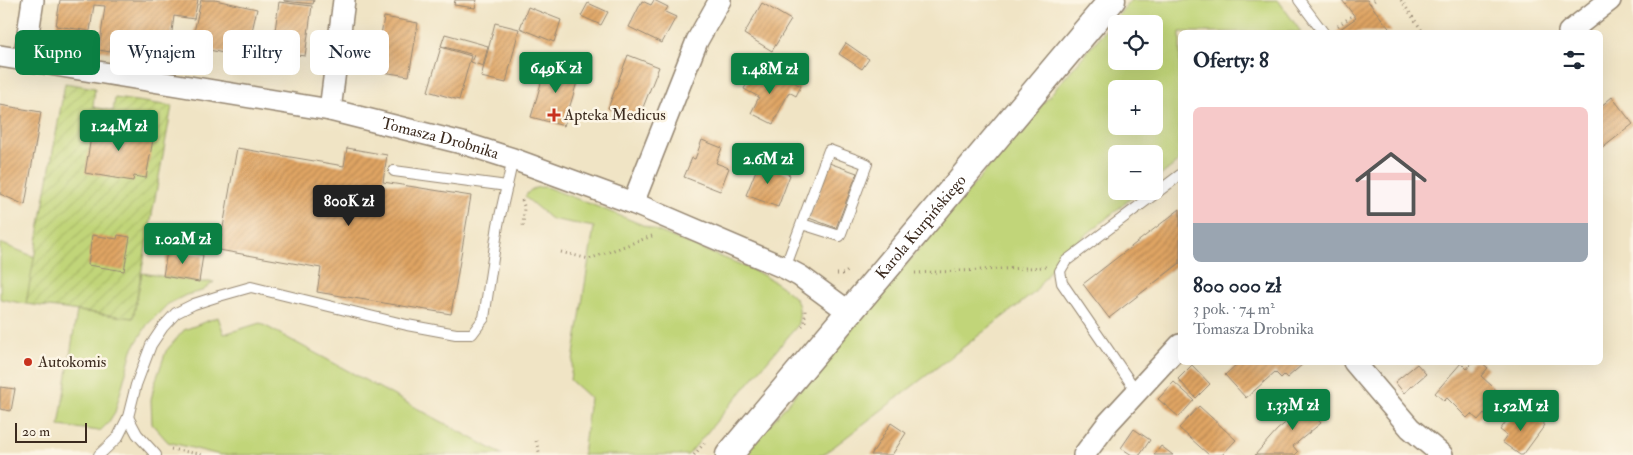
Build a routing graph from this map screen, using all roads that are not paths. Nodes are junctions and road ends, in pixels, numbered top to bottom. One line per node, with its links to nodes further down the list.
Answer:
1 (33, 0): 7 (street)
2 (344, 0): 13 (street)
3 (720, 0): 18 (street)
4 (1112, 0): 21 (street, Karola Kurpińskiego)
5 (1299, 0): 8 (lane)
6 (1610, 0): 9 (street)
7 (28, 30)
8 (1322, 30)
9 (1571, 30)
10 (0, 56): 11 (street, Tomasza Drobnika)
11 (15, 58)
12 (100, 72): 13 (street, Tomasza Drobnika)
13 (330, 110): 14 (street, Tomasza Drobnika)
14 (513, 159): 17 (lane); 18 (street, Tomasza Drobnika)
15 (394, 171): 17 (lane)
16 (1178, 177): 24 (lane)
17 (507, 186): 25 (lane)
18 (634, 203): 20 (street, Tomasza Drobnika)
19 (802, 224): 19 (lane); 20 (lane)
20 (785, 268): 21 (street, Tomasza Drobnika)
21 (849, 312): 28 (street, Karola Kurpińskiego)
22 (1178, 347): 24 (street)
23 (1357, 365): 30 (street)
24 (1137, 392): 29 (street)
25 (128, 417): 26 (lane); 27 (lane)
26 (99, 455)
27 (156, 455)
28 (729, 455)
29 (1084, 455)
30 (1442, 455)

